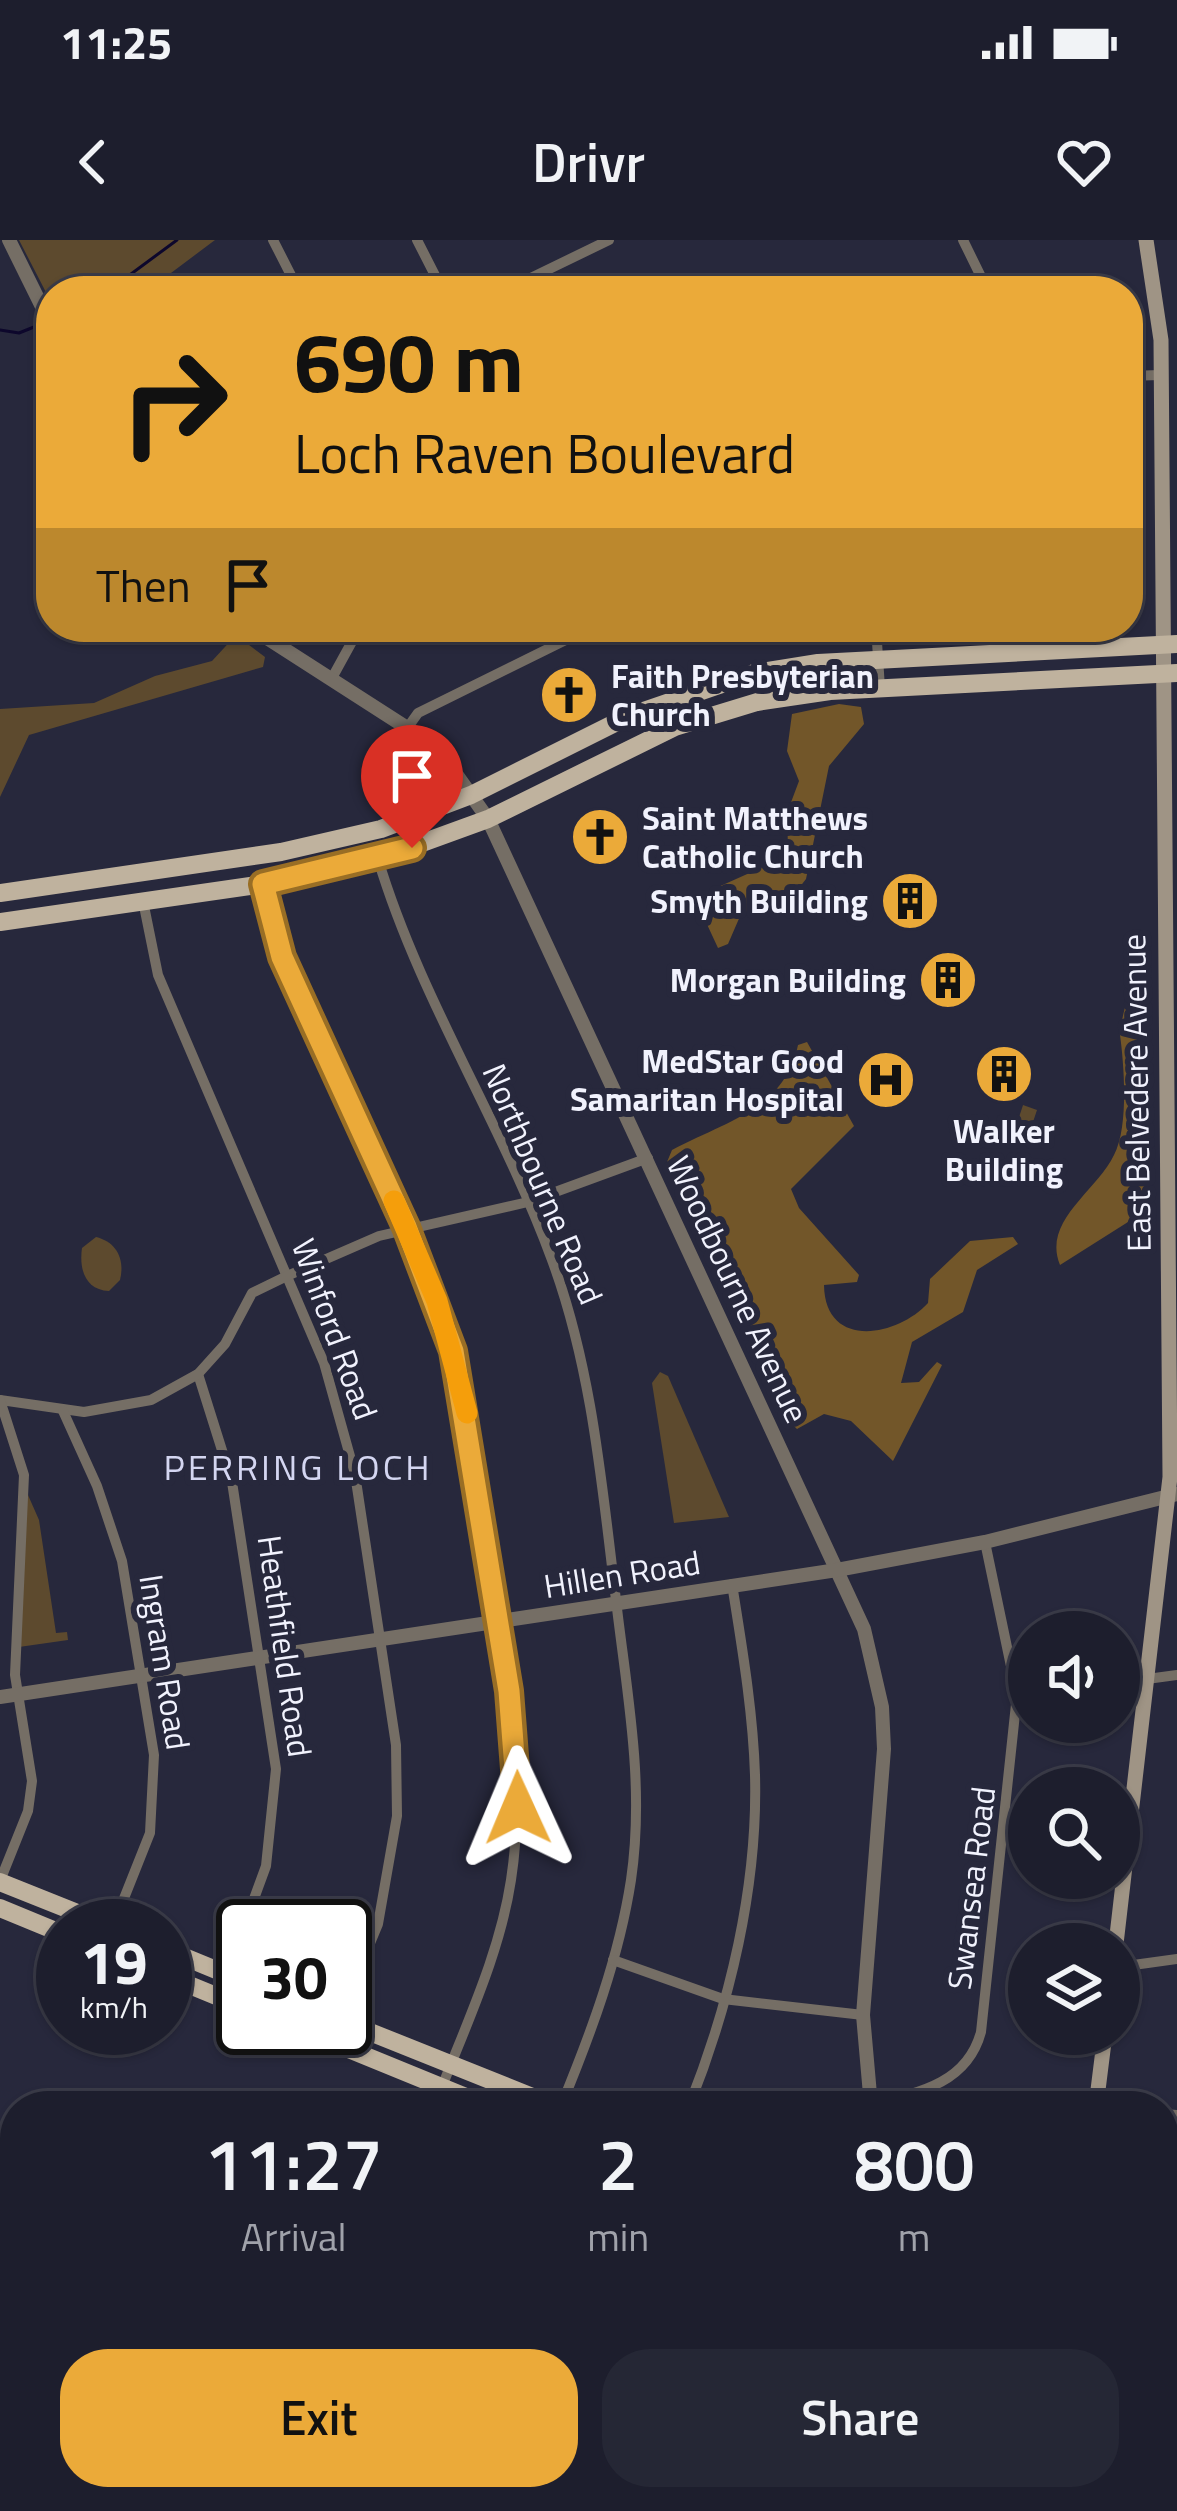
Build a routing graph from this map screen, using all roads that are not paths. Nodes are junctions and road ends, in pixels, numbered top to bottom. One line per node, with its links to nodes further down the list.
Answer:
1 (9, 240): 11 (street)
2 (273, 240): 7 (street)
3 (417, 240): 8 (street)
4 (609, 240): 9 (street)
5 (963, 240): 10 (street)
6 (1146, 240): 12 (main road, East Belvedere Avenue)
7 (291, 276)
8 (435, 276)
9 (536, 276)
10 (981, 276)
11 (36, 295)
12 (1160, 375): 13 (street); 18 (main road, East Belvedere Avenue)
13 (1143, 376)
14 (274, 642): 21 (street, Woodbourne Avenue)
15 (352, 642): 21 (street)
16 (562, 642): 23 (street)
17 (877, 642): 19 (street)
18 (1170, 644): 19 (main road); 20 (main road, East Belvedere Avenue)
19 (878, 660): 22 (street); 24 (main road)
20 (1170, 674): 22 (main road); 26 (main road, East Belvedere Avenue)
21 (332, 678): 23 (street, Woodbourne Avenue)
22 (880, 688): 25 (main road)
23 (408, 727): 24 (street, Woodbourne Avenue)
24 (471, 795): 25 (street, Woodbourne Avenue); 27 (main road)
25 (488, 819): 28 (main road); 37 (street, Woodbourne Avenue)
26 (1170, 830): 36 (main road, East Belvedere Avenue)
27 (341, 840): 29 (main road); 30 (main road)
28 (378, 860): 30 (main road); 38 (street, Northbourne Road)
29 (199, 865): 32 (main road); 33 (main road)
30 (349, 867): 31 (main road)
31 (263, 884): 33 (main road); 39 (street)
32 (0, 893)
33 (201, 893): 34 (main road)
34 (143, 901): 35 (main road); 41 (street, Winford Road)
35 (0, 922)
36 (1171, 957): 40 (main road, East Belvedere Avenue)
37 (648, 1158): 38 (street); 47 (street, Woodbourne Avenue)
38 (528, 1202): 39 (street); 49 (street, Northbourne Road)
39 (406, 1227): 41 (street); 50 (street)
40 (1172, 1229): 45 (main road, East Belvedere Avenue)
41 (287, 1276): 42 (street); 51 (street, Winford Road)
42 (198, 1374): 44 (street); 52 (street, Heathfield Road)
43 (0, 1400): 44 (street); 56 (street)
44 (63, 1411): 53 (street, Ingram Road)
45 (1173, 1495): 46 (street, Hillen Road); 55 (main road, East Belvedere Avenue)
46 (985, 1542): 47 (street, Hillen Road); 83 (street, Swansea Road)
47 (837, 1570): 48 (street, Hillen Road); 72 (street, Woodbourne Avenue)
48 (732, 1584): 49 (street, Hillen Road); 71 (street)
49 (616, 1603): 50 (street, Hillen Road); 66 (street, Northbourne Road)
50 (498, 1622): 51 (street, Hillen Road); 76 (street)
51 (380, 1640): 52 (street, Hillen Road); 65 (street, Winford Road)
52 (259, 1658): 53 (street, Hillen Road); 61 (street, Heathfield Road)
53 (141, 1675): 56 (street, Hillen Road); 60 (street, Ingram Road)
54 (1177, 1675): 55 (street)
55 (1147, 1679): 64 (main road, East Belvedere Avenue)
56 (19, 1694): 57 (street, Hillen Road); 58 (street)
57 (0, 1697)
58 (0, 1882): 59 (main road)
59 (43, 1899)
60 (124, 1899)
61 (256, 1899)
62 (0, 1908): 63 (main road)
63 (36, 1923)
64 (1118, 1923)
65 (372, 1938)
66 (613, 1960): 71 (street); 80 (street, Northbourne Road)
67 (1177, 1960): 68 (street)
68 (1140, 1964)
69 (192, 1986): 70 (main road)
70 (215, 1996)
71 (723, 1999): 72 (street); 81 (street)
72 (863, 2015): 82 (street, Woodbourne Avenue)
73 (372, 2033): 76 (main road)
74 (363, 2055): 77 (main road)
75 (1102, 2055): 84 (main road)
76 (451, 2065): 77 (street); 79 (main road)
77 (442, 2087): 78 (main road)
78 (452, 2091)
79 (519, 2091)
80 (564, 2091)
81 (694, 2091)
82 (870, 2091)
83 (915, 2091)
84 (1098, 2091)

